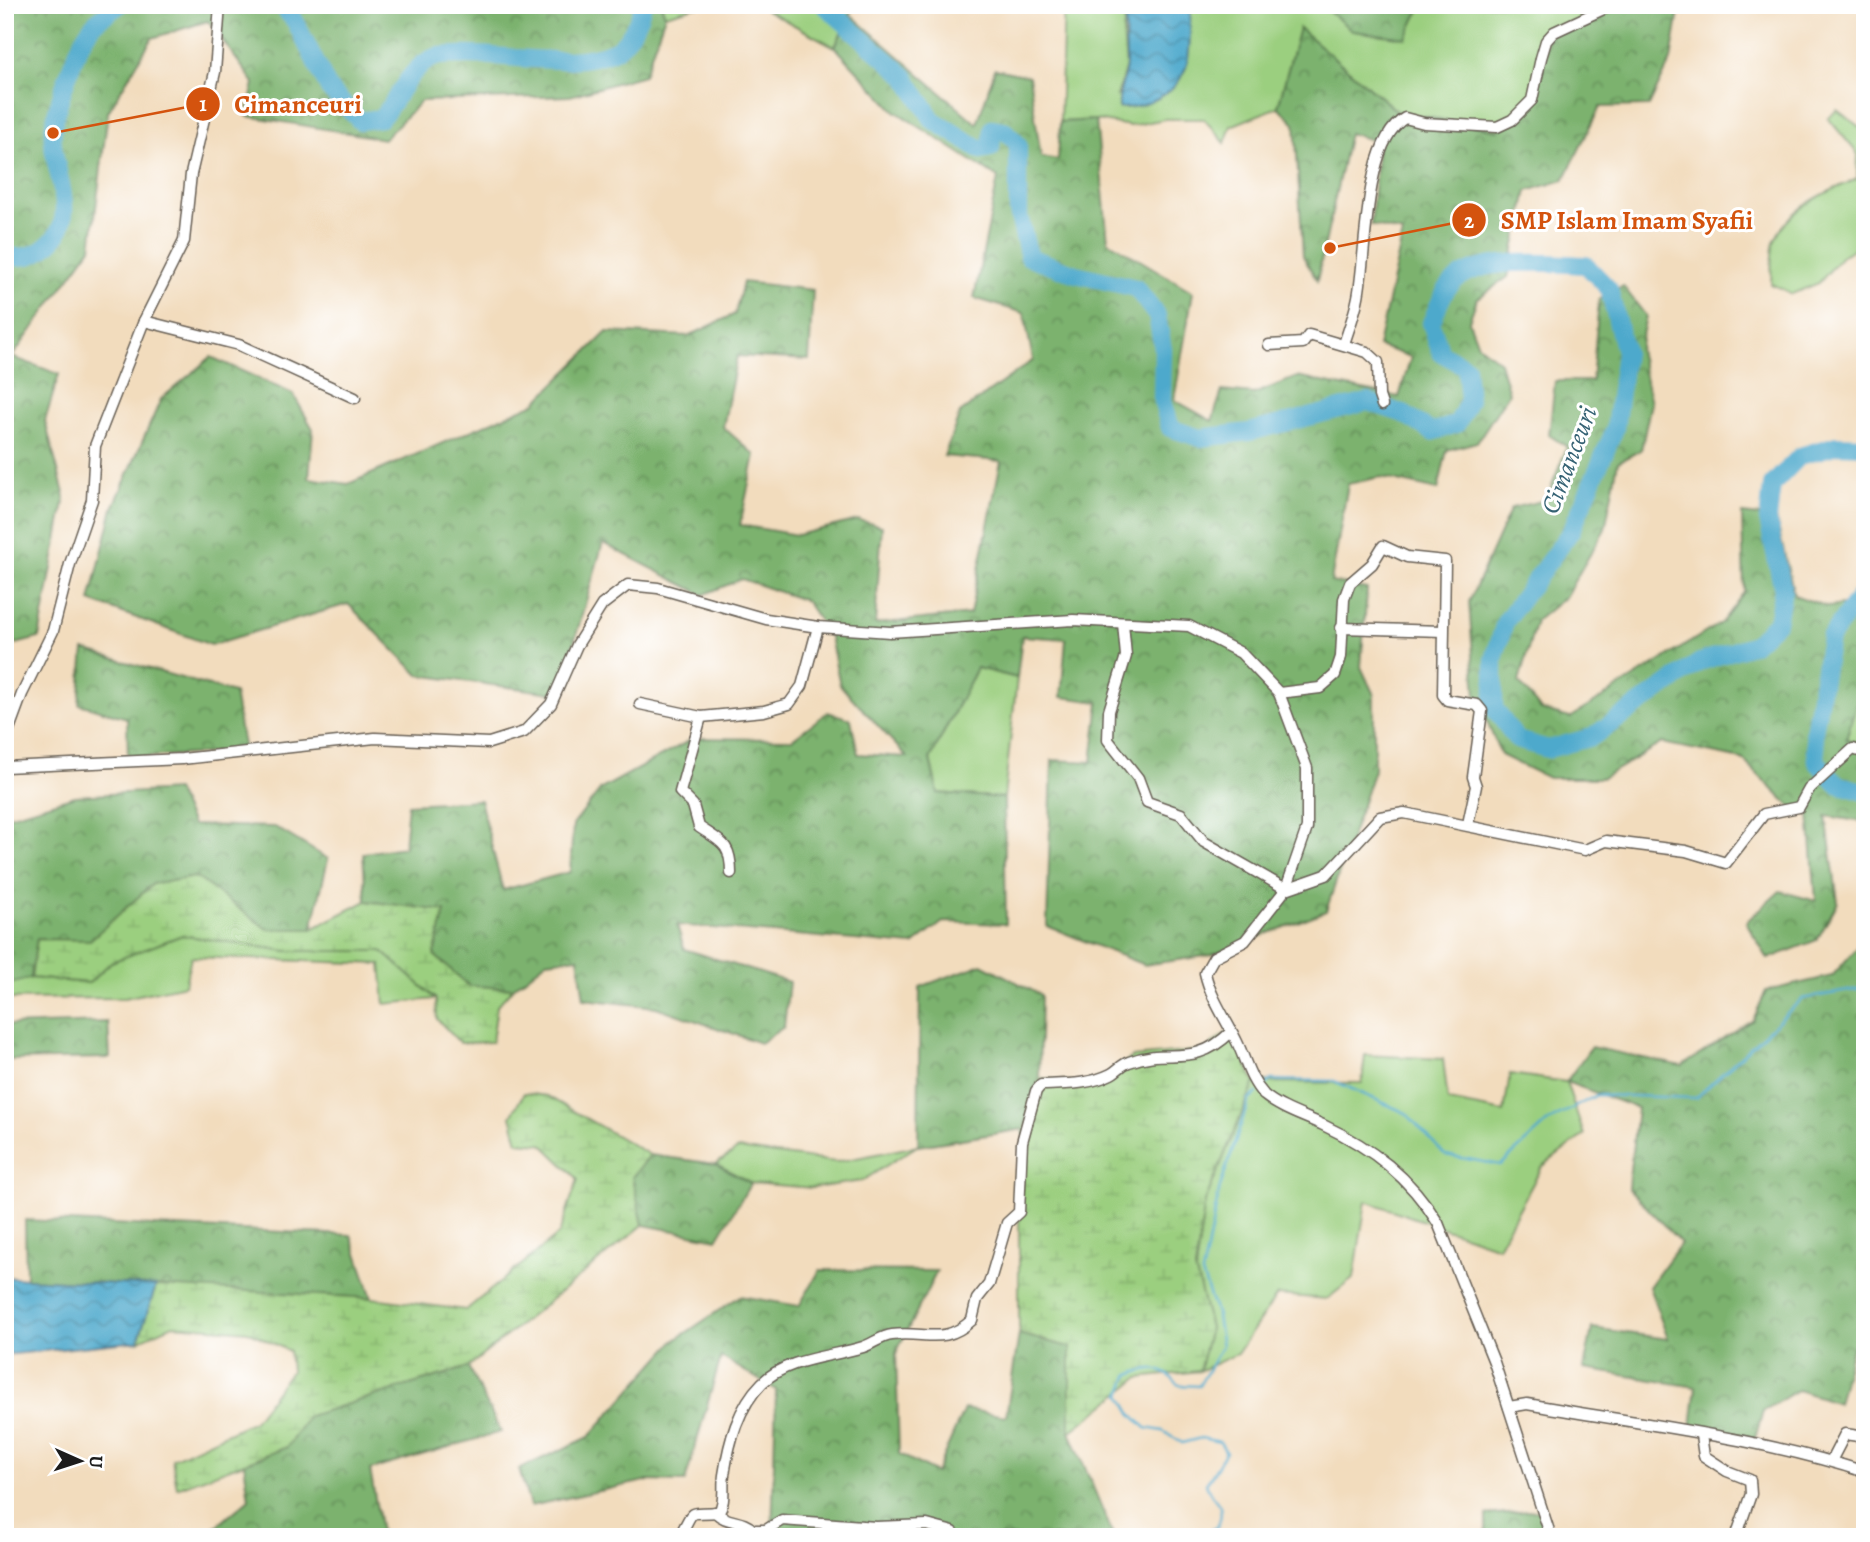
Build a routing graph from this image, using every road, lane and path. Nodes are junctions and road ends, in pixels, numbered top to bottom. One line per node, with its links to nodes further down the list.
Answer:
1 (220, 5): 3 (street)
2 (1612, 5): 4 (street)
3 (144, 321): 6 (street); 15 (street)
4 (1344, 344): 5 (street); 7 (street)
5 (1269, 345)
6 (355, 398)
7 (1382, 405)
8 (1123, 623): 9 (street); 12 (street); 20 (street)
9 (818, 627): 14 (street); 17 (street)
10 (1341, 628): 11 (street); 11 (street); 12 (street)
11 (1443, 631): 18 (street)
12 (1279, 693): 20 (street)
13 (640, 704): 14 (street)
14 (701, 717): 19 (street)
15 (5, 740)
16 (1865, 753): 18 (street)
17 (5, 767)
18 (1468, 824): 20 (street)
19 (731, 873)
20 (1286, 889): 21 (street)
21 (1231, 1032): 22 (street); 27 (street)
22 (1509, 1407): 23 (street); 30 (street)
23 (1701, 1435): 25 (street); 31 (street)
24 (1865, 1437): 25 (street)
25 (1831, 1461): 26 (street)
26 (1865, 1472)
27 (715, 1512): 28 (street); 29 (street)
28 (953, 1532)
29 (680, 1537)
30 (1550, 1537)
31 (1736, 1537)

